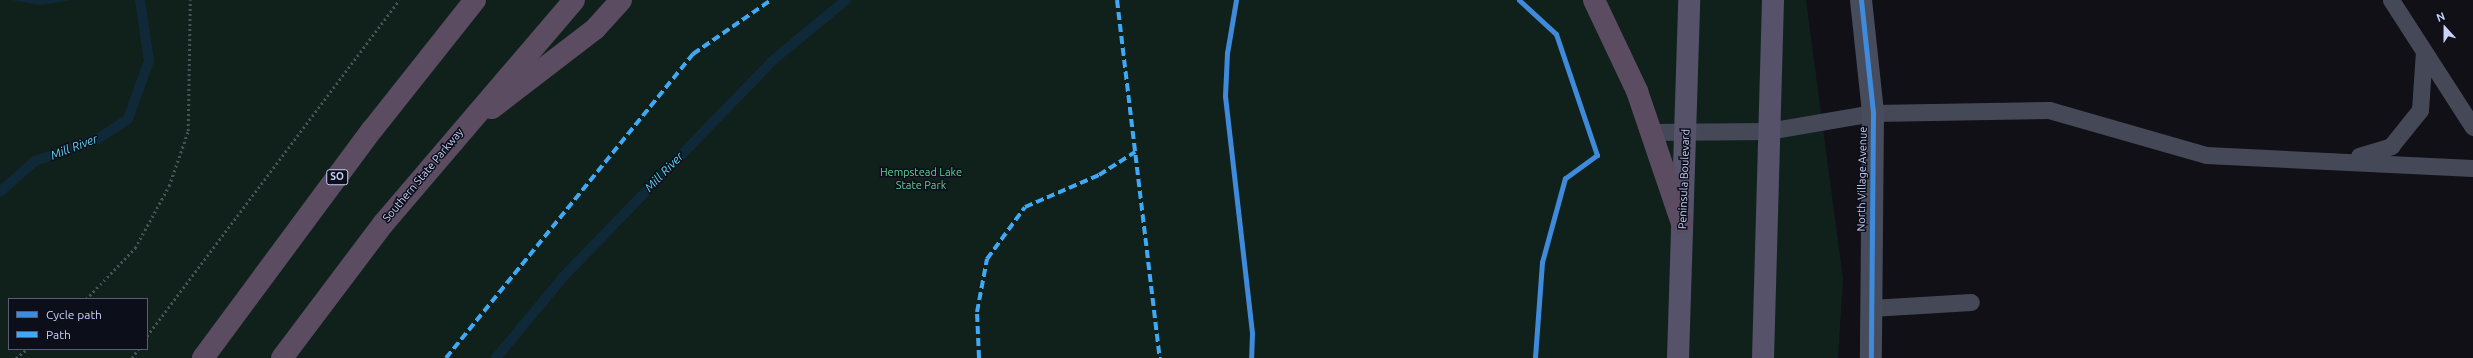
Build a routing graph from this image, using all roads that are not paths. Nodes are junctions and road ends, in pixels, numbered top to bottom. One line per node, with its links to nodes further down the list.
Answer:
1 (475, 0): 21 (highway, SO)
2 (574, 0): 15 (highway, Southern State Parkway)
3 (621, 0): 15 (highway)
4 (1594, 0): 14 (highway)
5 (1689, 0): 12 (main road, Peninsula Boulevard)
6 (1773, 0): 13 (main road)
7 (1861, 0): 10 (street, North Village Avenue)
8 (2391, 0): 9 (lane)
9 (2424, 52): 11 (lane); 16 (lane)
10 (1873, 114): 13 (lane); 16 (lane); 20 (street, North Village Avenue)
11 (2473, 126)
12 (1686, 130): 13 (lane); 14 (lane); 18 (main road, Peninsula Boulevard)
13 (1768, 131): 24 (main road)
14 (1651, 132): 18 (highway)
15 (458, 134): 22 (highway, Southern State Parkway)
16 (2348, 159): 17 (lane)
17 (2473, 168)
18 (1682, 223): 23 (main road, Peninsula Boulevard)
19 (1971, 302): 20 (lane)
20 (1871, 308): 25 (street, North Village Avenue)
21 (203, 358)
22 (282, 358)
23 (1678, 358)
24 (1763, 358)
25 (1870, 358)

